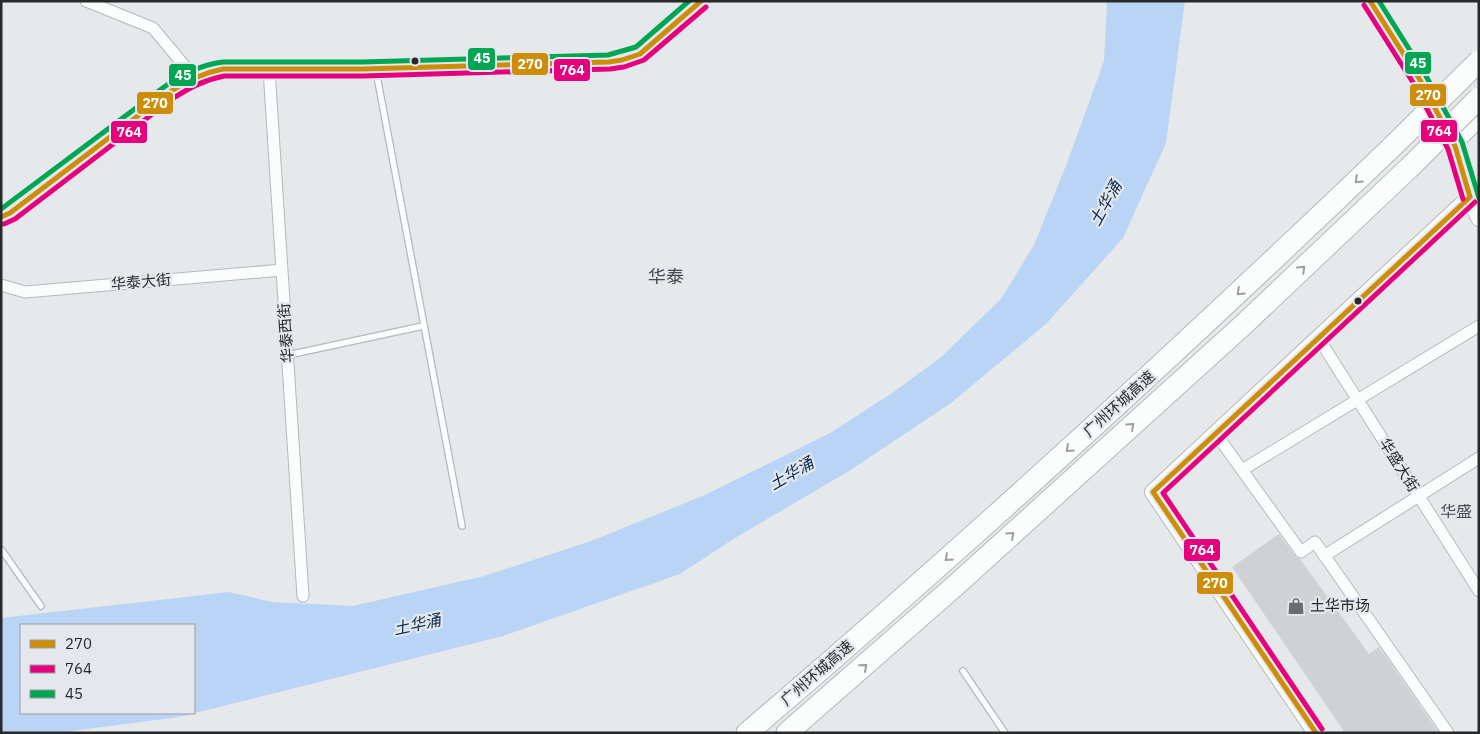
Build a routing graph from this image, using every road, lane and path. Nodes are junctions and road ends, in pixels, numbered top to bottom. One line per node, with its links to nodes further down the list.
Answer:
1 (86, 1): 7 (street)
2 (701, 1): 6 (main road)
3 (1370, 1): 10 (main road)
4 (1479, 61): 32 (highway, 广州环城高速, one-way to 32, bridge)
5 (269, 69): 6 (main road); 7 (main road); 14 (street, 华泰西街)
6 (375, 69): 16 (lane)
7 (193, 76): 12 (main road)
8 (1479, 98): 35 (highway, 广州环城高速, one-way to 8, bridge)
9 (1479, 122): 10 (street)
10 (1454, 146): 11 (main road)
11 (1470, 197): 13 (main road); 18 (main road)
12 (1, 217)
13 (1479, 218)
14 (282, 270): 15 (street, 华泰大街); 19 (street, 华泰西街)
15 (1, 285)
16 (423, 326): 19 (lane); 25 (lane)
17 (1479, 326): 20 (street)
18 (1319, 339): 20 (street, 华盛大街); 21 (main road)
19 (288, 355): 29 (street, 华泰西街)
20 (1358, 400): 23 (street); 24 (street, 华盛大街)
21 (1216, 434): 23 (street); 37 (main road)
22 (1479, 458): 24 (street)
23 (1242, 470): 27 (street)
24 (1418, 496): 27 (street); 28 (street, 华盛大街)
25 (462, 526)
26 (1, 549): 30 (lane)
27 (1324, 556): 38 (street)
28 (1479, 591)
29 (303, 596)
30 (42, 606)
31 (963, 671): 36 (lane)
32 (809, 680): 33 (highway); 34 (highway, 广州环城高速)
33 (742, 733)
34 (747, 733)
35 (789, 733)
36 (1005, 733)
37 (1316, 733)
38 (1448, 733)

